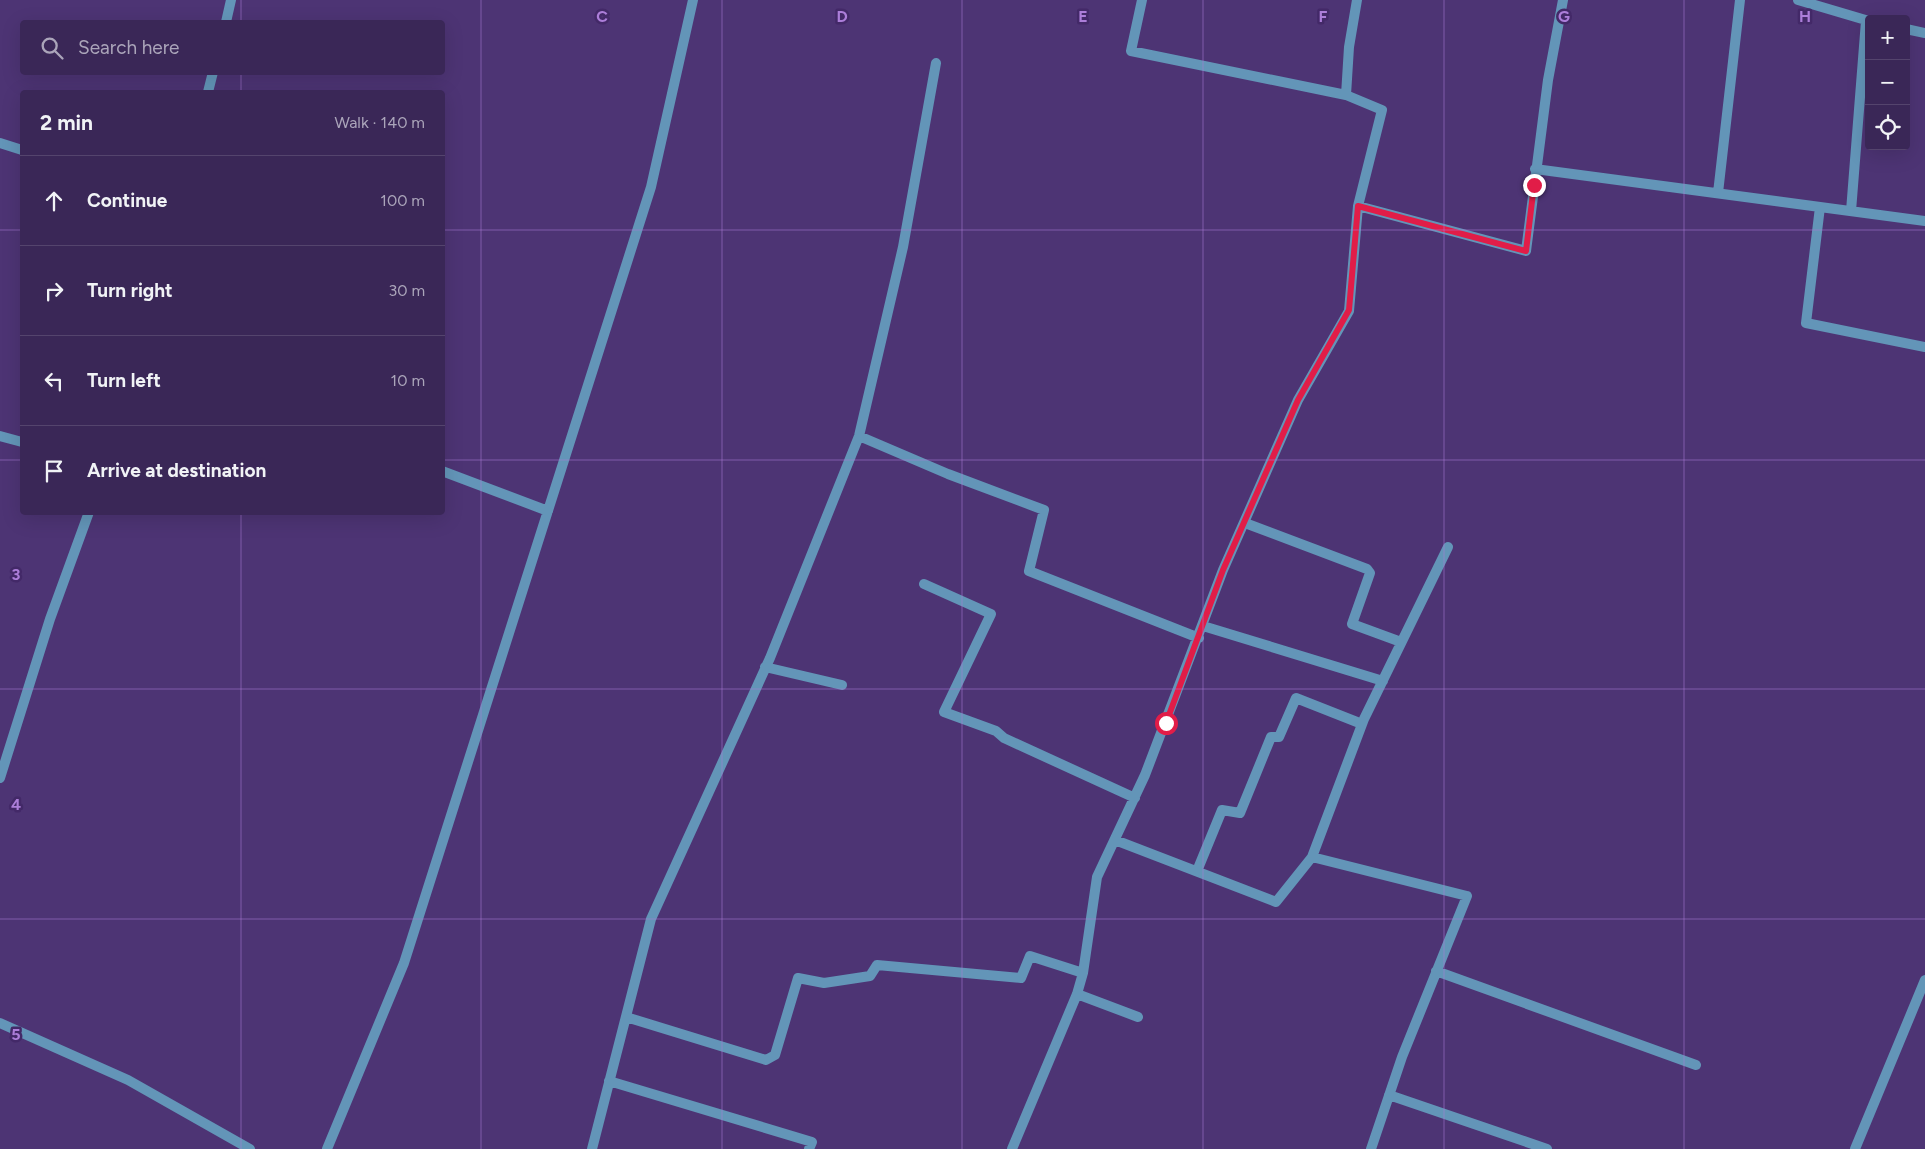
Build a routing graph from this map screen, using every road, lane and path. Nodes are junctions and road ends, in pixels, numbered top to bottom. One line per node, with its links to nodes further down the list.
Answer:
1 (232, 0): 8 (street)
2 (693, 0): 30 (street)
3 (1142, 0): 16 (street)
4 (1357, 0): 16 (street)
5 (1562, 0): 19 (street)
6 (1740, 0): 20 (street)
7 (1798, 0): 9 (street)
8 (227, 20)
9 (1865, 20)
10 (1910, 31): 11 (street)
11 (1925, 34)
12 (1865, 45): 23 (street)
13 (936, 63): 27 (street)
14 (213, 75): 15 (street)
15 (209, 90)
16 (1346, 95): 21 (street)
17 (0, 143): 18 (street)
18 (20, 149)
19 (1536, 169): 20 (street); 21 (street)
20 (1718, 193): 22 (street)
21 (1358, 206): 32 (street)
22 (1820, 207): 23 (street); 25 (street)
23 (1851, 211): 24 (street)
24 (1925, 221)
25 (1925, 347)
26 (0, 436): 28 (street)
27 (859, 436): 36 (street); 38 (street)
28 (20, 441)
29 (445, 472): 30 (street)
30 (548, 511): 58 (street)
31 (88, 515): 42 (street)
32 (1245, 523): 35 (street); 37 (street)
33 (1448, 547): 37 (street)
34 (924, 584): 43 (street)
35 (1203, 626): 36 (street); 39 (street)
36 (1199, 638): 43 (street)
37 (1401, 642): 39 (street)
38 (765, 667): 40 (street); 51 (street)
39 (1383, 681): 41 (street)
40 (842, 685)
41 (1362, 724): 45 (street); 46 (street)
42 (0, 778)
43 (1135, 798): 44 (street)
44 (1115, 840): 46 (street); 48 (street)
45 (1312, 857): 46 (street); 47 (street)
46 (1196, 871)
47 (1436, 971): 54 (street); 56 (street)
48 (1083, 972): 50 (street); 51 (street)
49 (1925, 980): 64 (street)
50 (1077, 994): 52 (street); 61 (street)
51 (626, 1017): 55 (street)
52 (1138, 1017)
53 (0, 1023): 57 (street)
54 (1696, 1065)
55 (609, 1081): 59 (street); 60 (street)
56 (1389, 1095): 62 (street); 63 (street)
57 (250, 1149)
58 (327, 1149)
59 (592, 1149)
60 (809, 1149)
61 (1012, 1149)
62 (1370, 1149)
63 (1547, 1149)
64 (1855, 1149)

